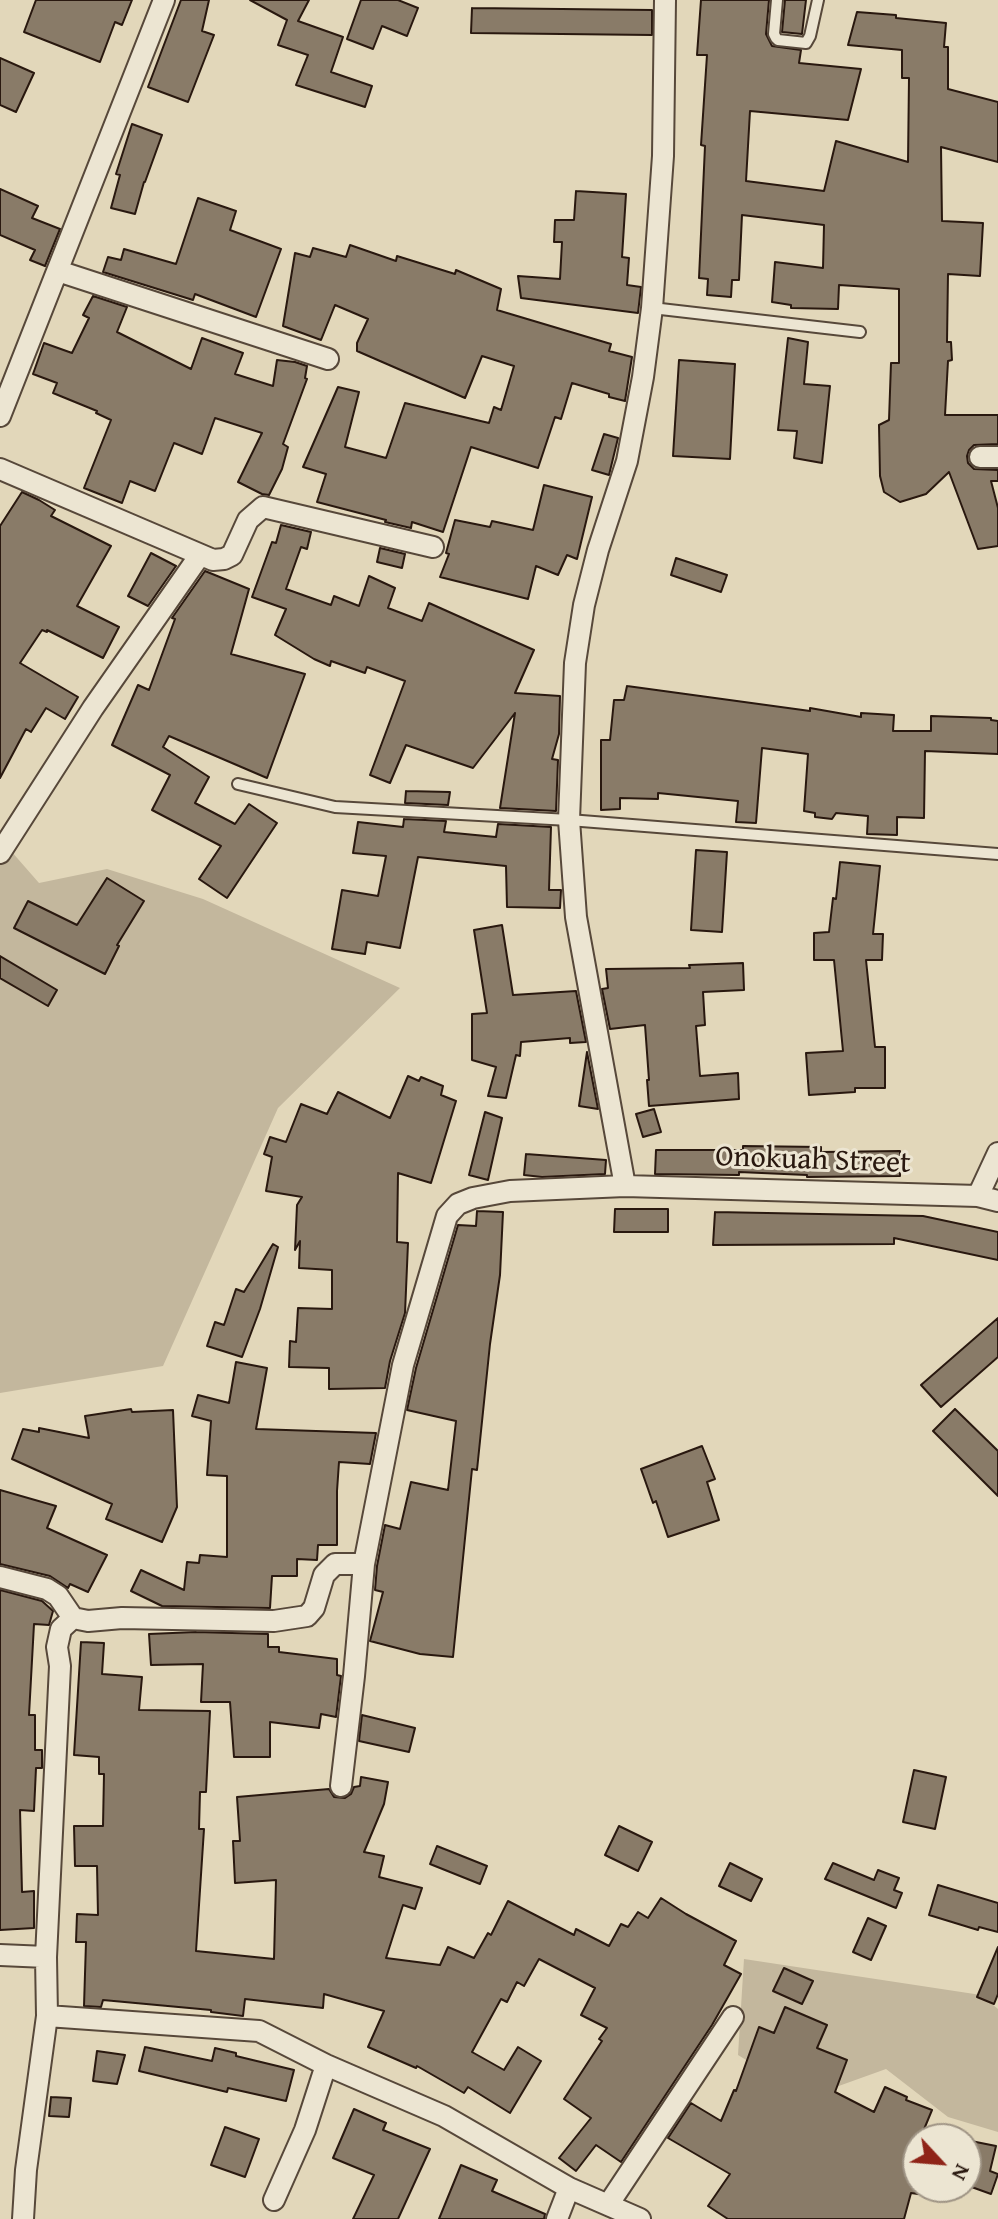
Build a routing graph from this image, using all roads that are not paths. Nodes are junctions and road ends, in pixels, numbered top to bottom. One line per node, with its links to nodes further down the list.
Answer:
1 (164, 0): 5 (street)
2 (665, 0): 6 (street)
3 (777, 0): 4 (lane)
4 (818, 0)
5 (58, 271): 8 (street); 9 (street)
6 (652, 308): 7 (lane); 14 (street)
7 (860, 332)
8 (328, 359)
9 (0, 416)
10 (0, 469): 12 (street)
11 (433, 547): 12 (street)
12 (200, 555): 15 (street)
13 (238, 784): 14 (lane)
14 (569, 820): 16 (lane); 18 (street)
15 (0, 853)
16 (998, 854)
17 (998, 1153): 19 (street)
18 (625, 1186): 19 (street, Onokuah Street); 20 (street, Onokuah Street)
19 (988, 1199)
20 (364, 1564): 22 (street); 23 (street, Onokuah Street)
21 (0, 1577): 22 (street)
22 (73, 1618): 25 (street)
23 (341, 1786)
24 (0, 1955): 25 (street)
25 (46, 1957): 26 (street)
26 (47, 2016): 28 (street); 32 (street)
27 (733, 2017): 31 (street)
28 (326, 2065): 29 (street); 30 (street)
29 (569, 2188): 31 (street); 33 (street)
30 (274, 2200)
31 (608, 2205): 34 (street)
32 (23, 2219)
33 (557, 2219)
34 (640, 2219)

